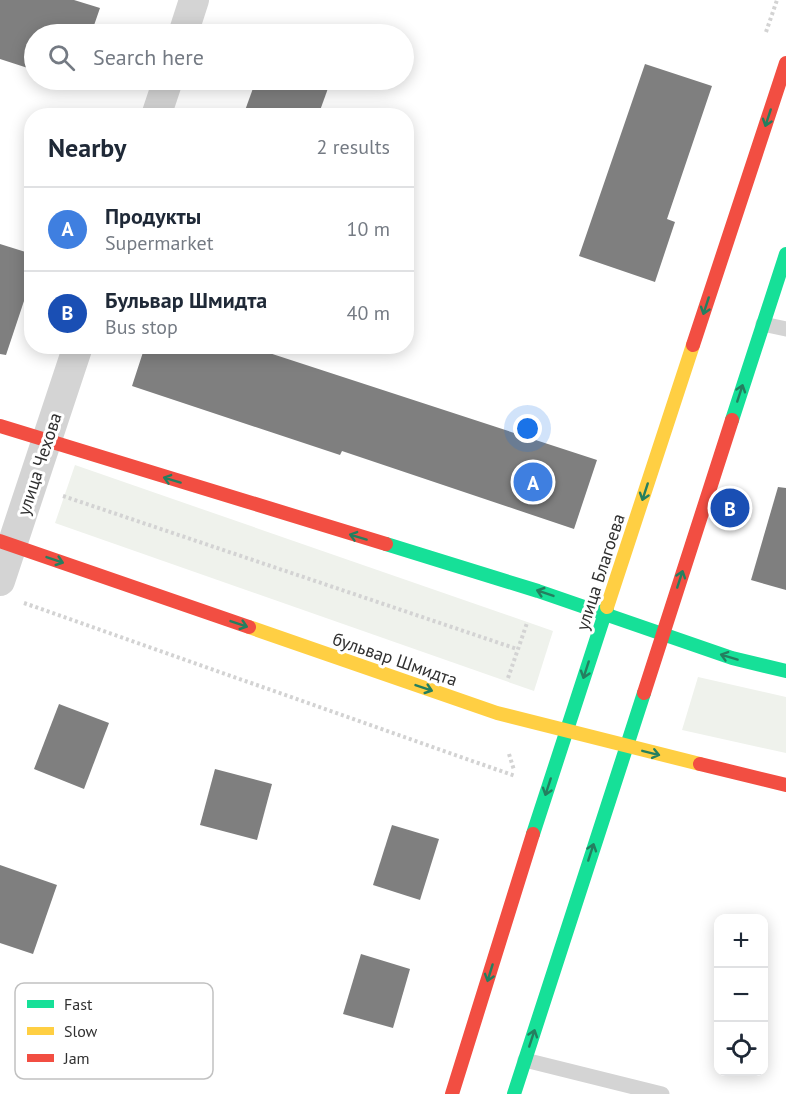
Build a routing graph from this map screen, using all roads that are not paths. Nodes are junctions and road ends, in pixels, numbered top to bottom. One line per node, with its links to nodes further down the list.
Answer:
1 (194, 0): 2 (street)
2 (186, 24)
3 (786, 63): 14 (main road, улица Благоева, one-way to 14)
4 (165, 90): 5 (street)
5 (159, 108)
6 (786, 254): 7 (main road)
7 (763, 324): 8 (lane); 15 (main road, one-way to 7)
8 (786, 329)
9 (75, 354): 11 (street, улица Чехова)
10 (0, 426): 11 (main road)
11 (47, 442): 12 (street, улица Чехова); 14 (main road, one-way to 11)
12 (6, 543): 13 (street, улица Чехова); 17 (main road, бульвар Шмидта, one-way to 17)
13 (0, 580)
14 (605, 614): 15 (main road); 17 (main road, улица Благоева, one-way to 17)
15 (662, 634): 16 (main road, one-way to 15); 18 (main road)
16 (786, 671)
17 (566, 731): 18 (main road, бульвар Шмидта); 21 (main road, улица Благоева, one-way to 21)
18 (626, 746): 19 (main road, бульвар Шмидта, one-way to 19); 20 (main road, one-way to 18)
19 (786, 785)
20 (525, 1060): 22 (main road); 23 (lane)
21 (452, 1094)
22 (514, 1094)
23 (662, 1094)

